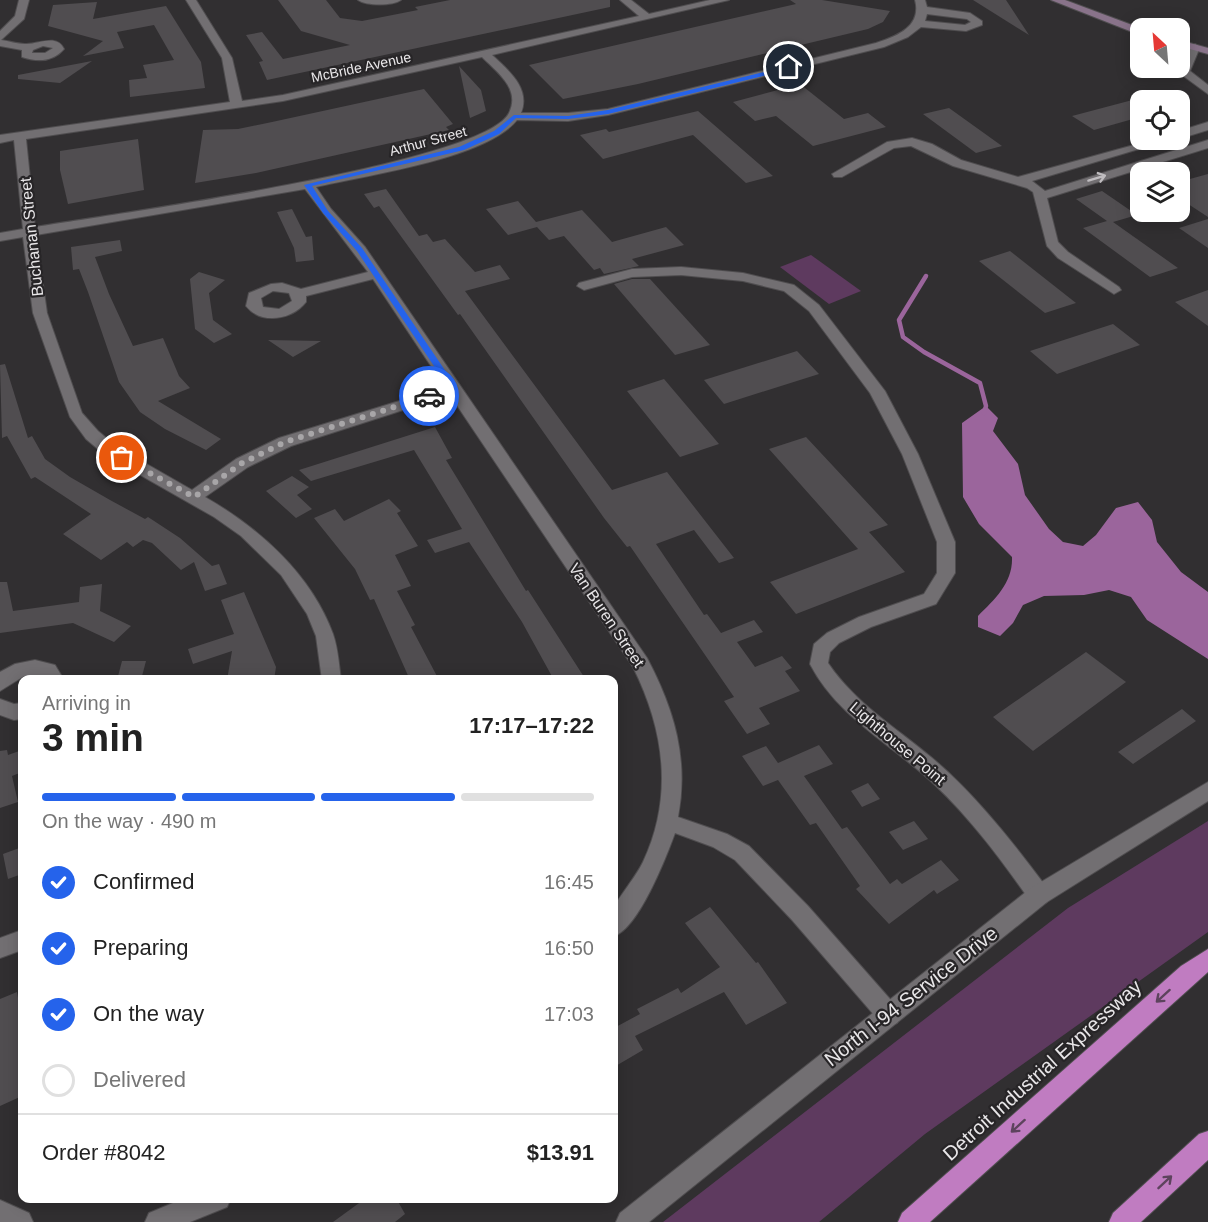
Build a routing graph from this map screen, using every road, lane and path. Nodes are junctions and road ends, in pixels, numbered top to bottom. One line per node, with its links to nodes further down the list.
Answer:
1 (24, 0): 12 (street)
2 (191, 0): 20 (street)
3 (366, 0): 4 (street)
4 (396, 0)
5 (626, 0): 9 (street)
6 (724, 0): 9 (street, McBride Avenue)
7 (1056, 0): 11 (main road)
8 (922, 5): 10 (street); 10 (street)
9 (647, 17): 18 (street, McBride Avenue)
10 (919, 24): 21 (street)
11 (1130, 28)
12 (0, 37)
13 (0, 43): 16 (street)
14 (1190, 46): 15 (main road)
15 (1195, 47): 17 (main road); 19 (street)
16 (28, 48)
17 (1208, 51)
18 (486, 55): 20 (street, McBride Avenue); 21 (street)
19 (1208, 91)
20 (237, 106): 24 (street, McBride Avenue)
21 (514, 116): 30 (street, Arthur Street)
22 (1208, 126): 23 (street)
23 (1190, 132)
24 (20, 136): 25 (street, McBride Avenue); 32 (street, Buchanan Street)
25 (0, 139)
26 (1208, 144): 31 (street, one-way to 26)
27 (1131, 150): 29 (street)
28 (838, 174): 29 (street)
29 (1025, 183): 31 (street)
30 (308, 185): 32 (street, Arthur Street); 34 (street, Van Buren Street)
31 (1041, 196): 36 (street)
32 (31, 232): 33 (street, Arthur Street); 39 (street, Buchanan Street)
33 (0, 237)
34 (376, 274): 37 (street); 38 (street, Van Buren Street)
35 (584, 286): 47 (street, Lighthouse Point)
36 (1114, 290)
37 (299, 294)
38 (453, 388): 39 (street); 46 (street, Van Buren Street)
39 (194, 497): 41 (street, Buchanan Street)
40 (52, 675): 42 (street)
41 (331, 675)
42 (0, 684)
43 (0, 706): 44 (street)
44 (18, 712)
45 (1208, 791): 47 (street, North I-94 Service Drive)
46 (668, 822): 48 (street, Van Buren Street); 52 (street)
47 (1039, 895): 52 (street, North I-94 Service Drive)
48 (618, 920)
49 (18, 941): 50 (street)
50 (0, 948)
51 (1208, 959): 59 (highway, Detroit Industrial Expressway, one-way to 59)
52 (889, 1015): 58 (street, North I-94 Service Drive)
53 (1208, 1143): 60 (highway, one-way to 53)
54 (206, 1203): 57 (street)
55 (0, 1213): 56 (street)
56 (21, 1222)
57 (158, 1222)
58 (629, 1222)
59 (911, 1222)
60 (1122, 1222)

